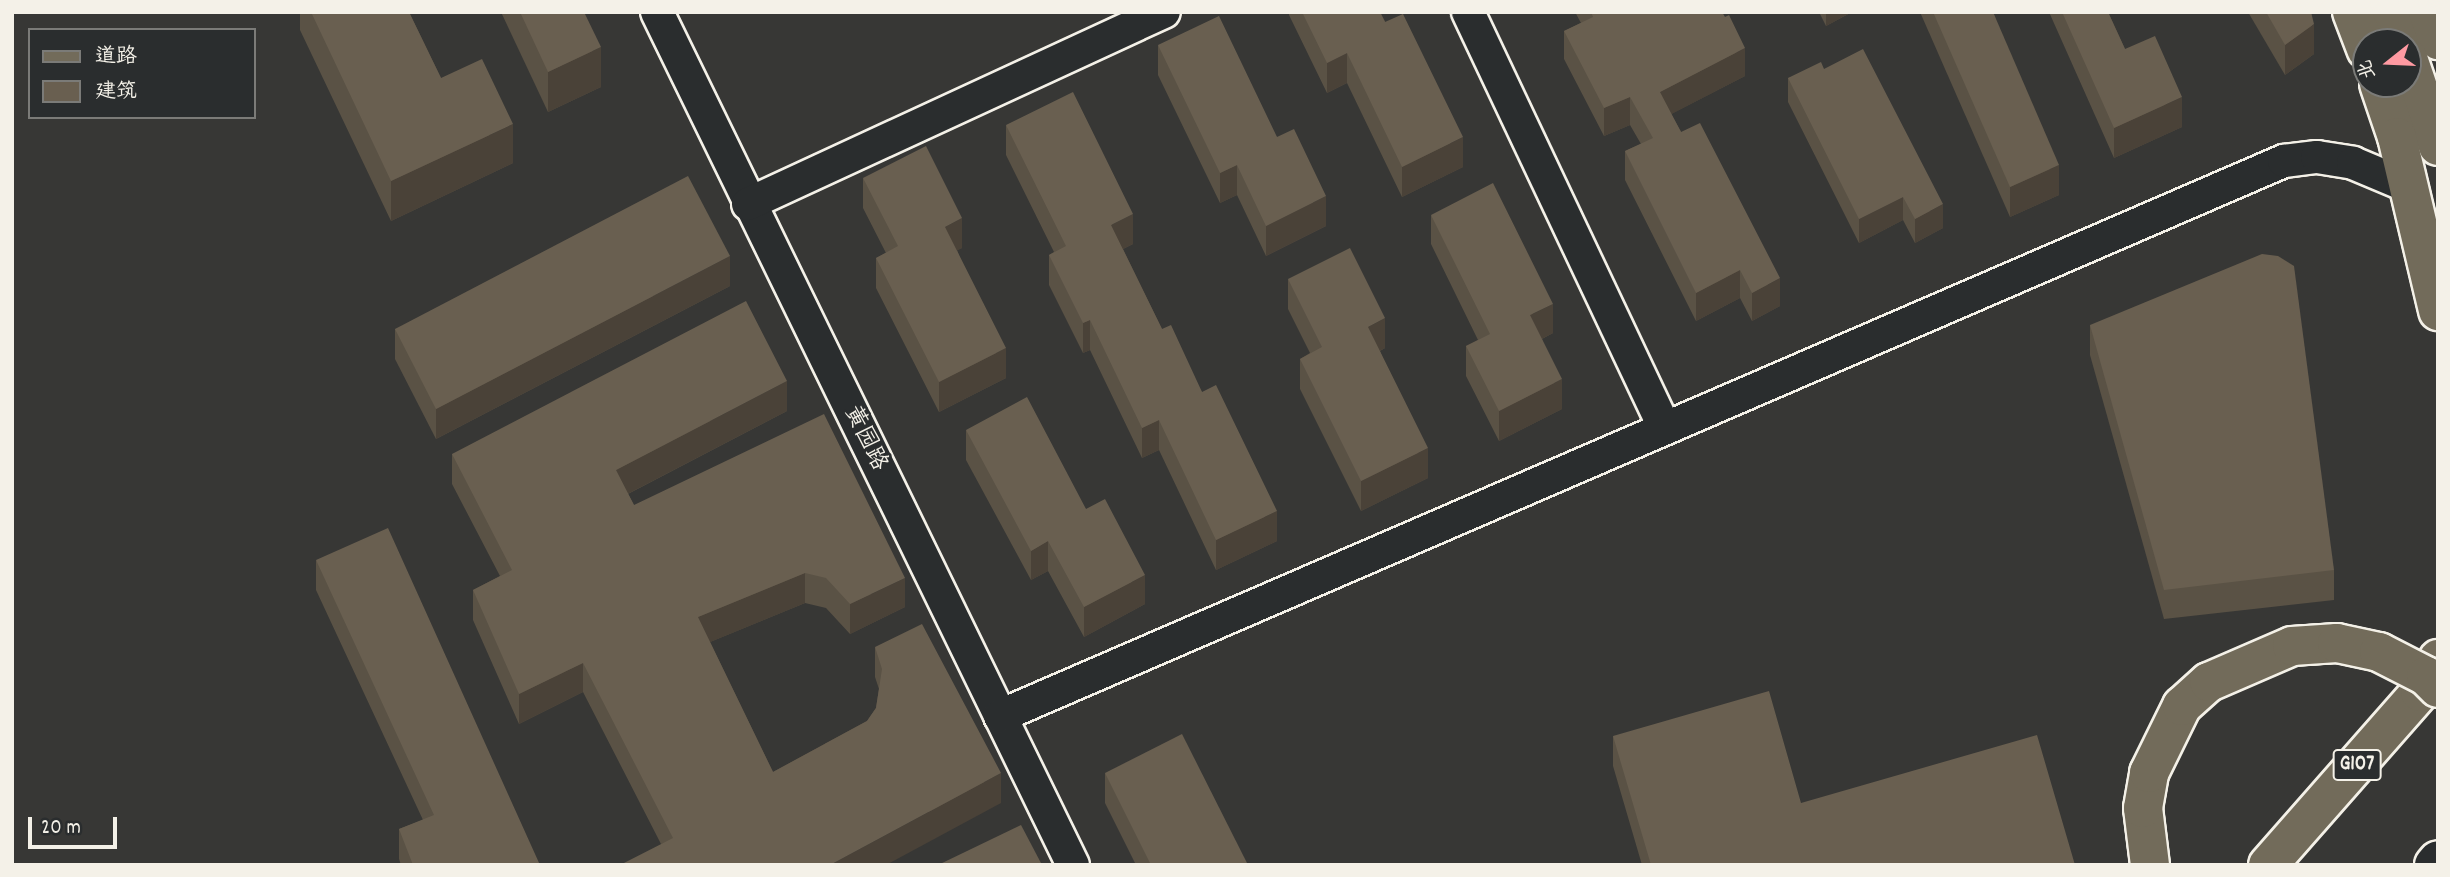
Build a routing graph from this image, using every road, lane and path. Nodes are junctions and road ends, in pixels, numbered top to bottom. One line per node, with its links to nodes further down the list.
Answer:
1 (657, 12): 10 (street, 黄园路)
2 (1164, 12): 10 (street)
3 (1468, 12): 12 (street)
4 (2352, 12): 5 (main road)
5 (2395, 28)
6 (2422, 86): 8 (main road)
7 (2383, 98): 9 (main road)
8 (2438, 146)
9 (2410, 187): 11 (main road); 12 (street)
10 (748, 204): 15 (street, 黄园路)
11 (2438, 311)
12 (1664, 427): 15 (street)
13 (2438, 659): 19 (main road, G107)
14 (2438, 688): 18 (main road, bridge)
15 (1000, 716): 17 (street, 黄园路)
16 (2438, 860): 20 (main road)
17 (1073, 865)
18 (2150, 865)
19 (2268, 865)
20 (2434, 865)

